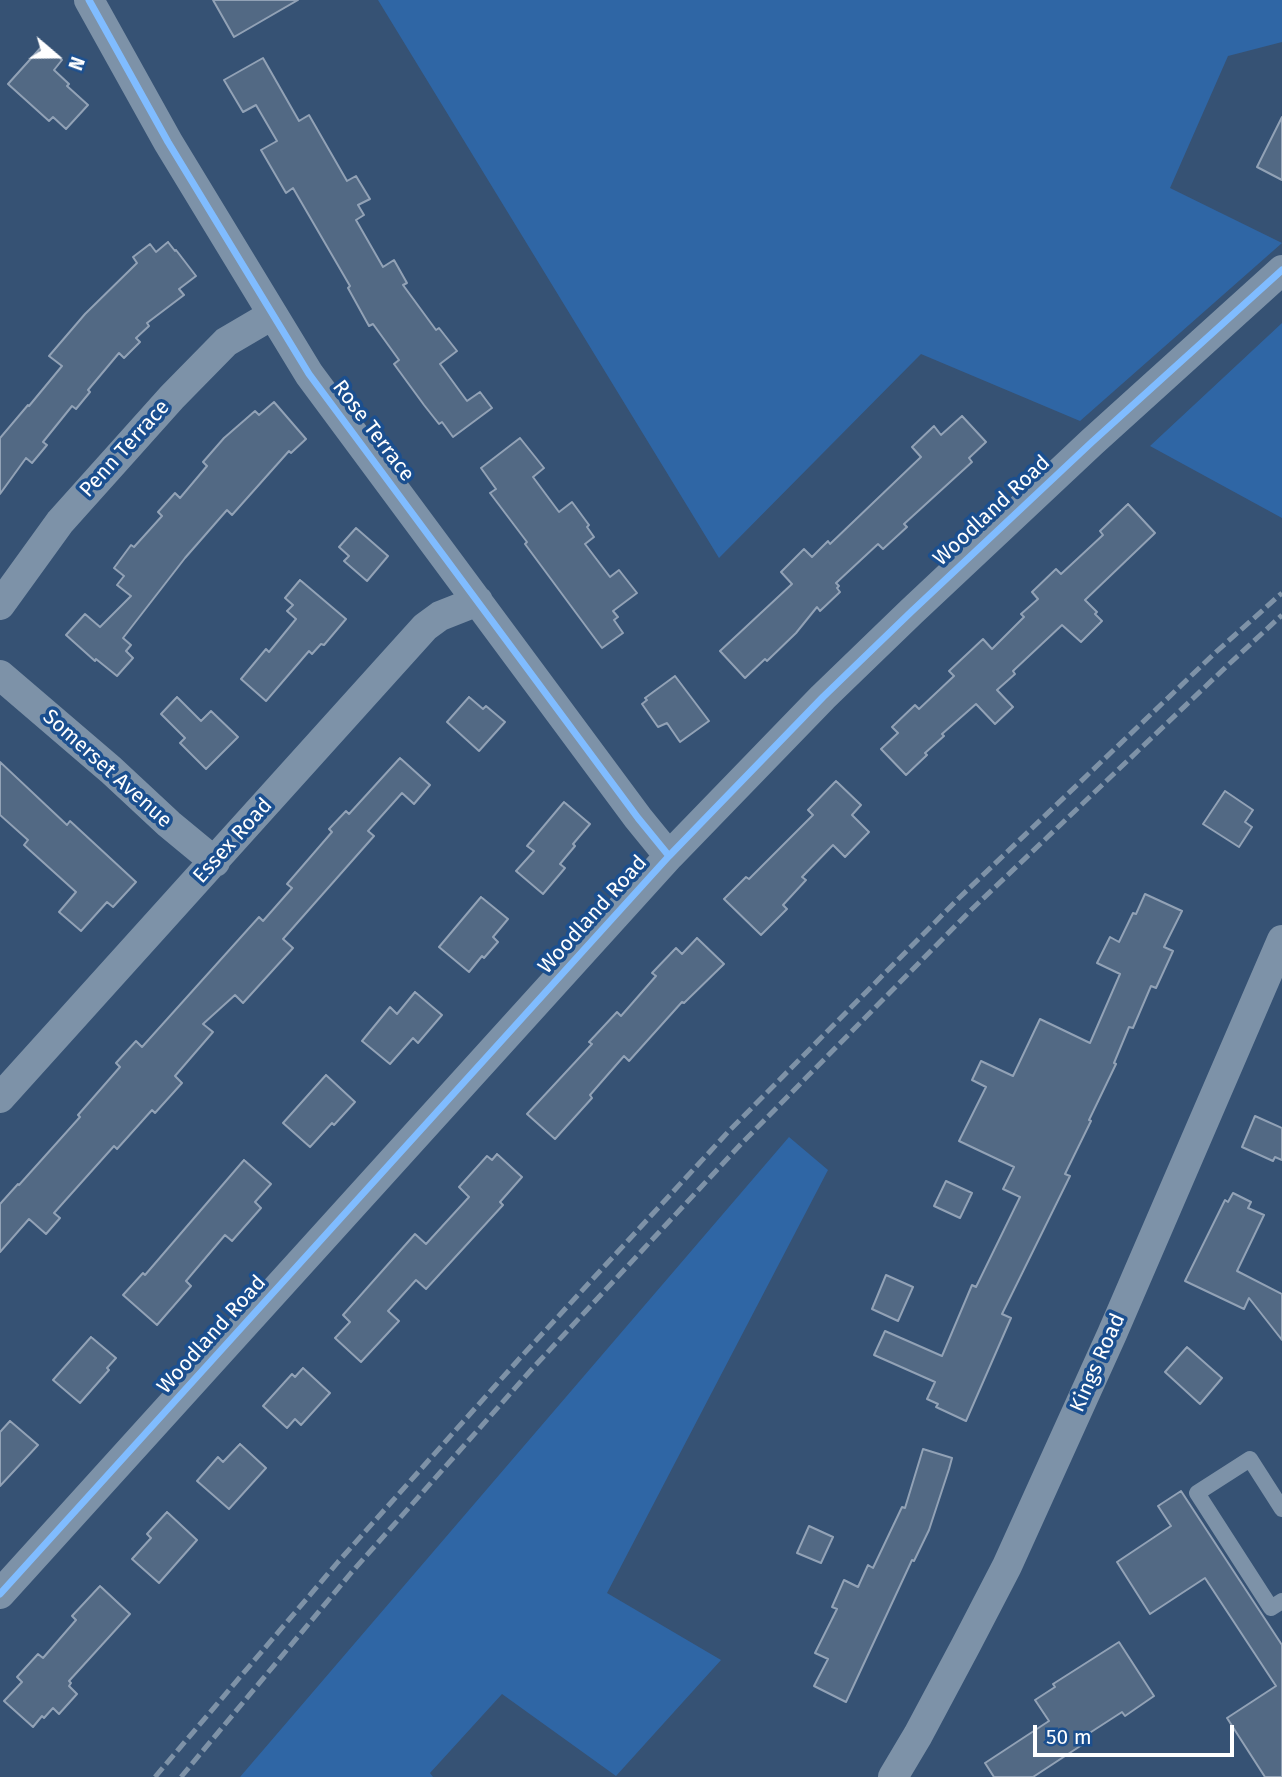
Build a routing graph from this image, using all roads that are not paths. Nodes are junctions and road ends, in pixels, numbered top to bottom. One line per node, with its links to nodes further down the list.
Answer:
1 (89, 0): 3 (street, Rose Terrace)
2 (1282, 270): 7 (street, Woodland Road)
3 (272, 315): 4 (street, Rose Terrace); 5 (street, Penn Terrace)
4 (478, 601): 7 (street, Rose Terrace); 8 (street, Essex Road)
5 (0, 605)
6 (0, 675): 8 (street, Somerset Avenue)
7 (669, 856): 12 (street, Woodland Road)
8 (215, 862): 10 (street, Essex Road)
9 (1282, 940): 14 (street, Kings Road)
10 (0, 1098)
11 (1282, 1508): 13 (lane)
12 (0, 1594)
13 (1277, 1605)
14 (893, 1777)

